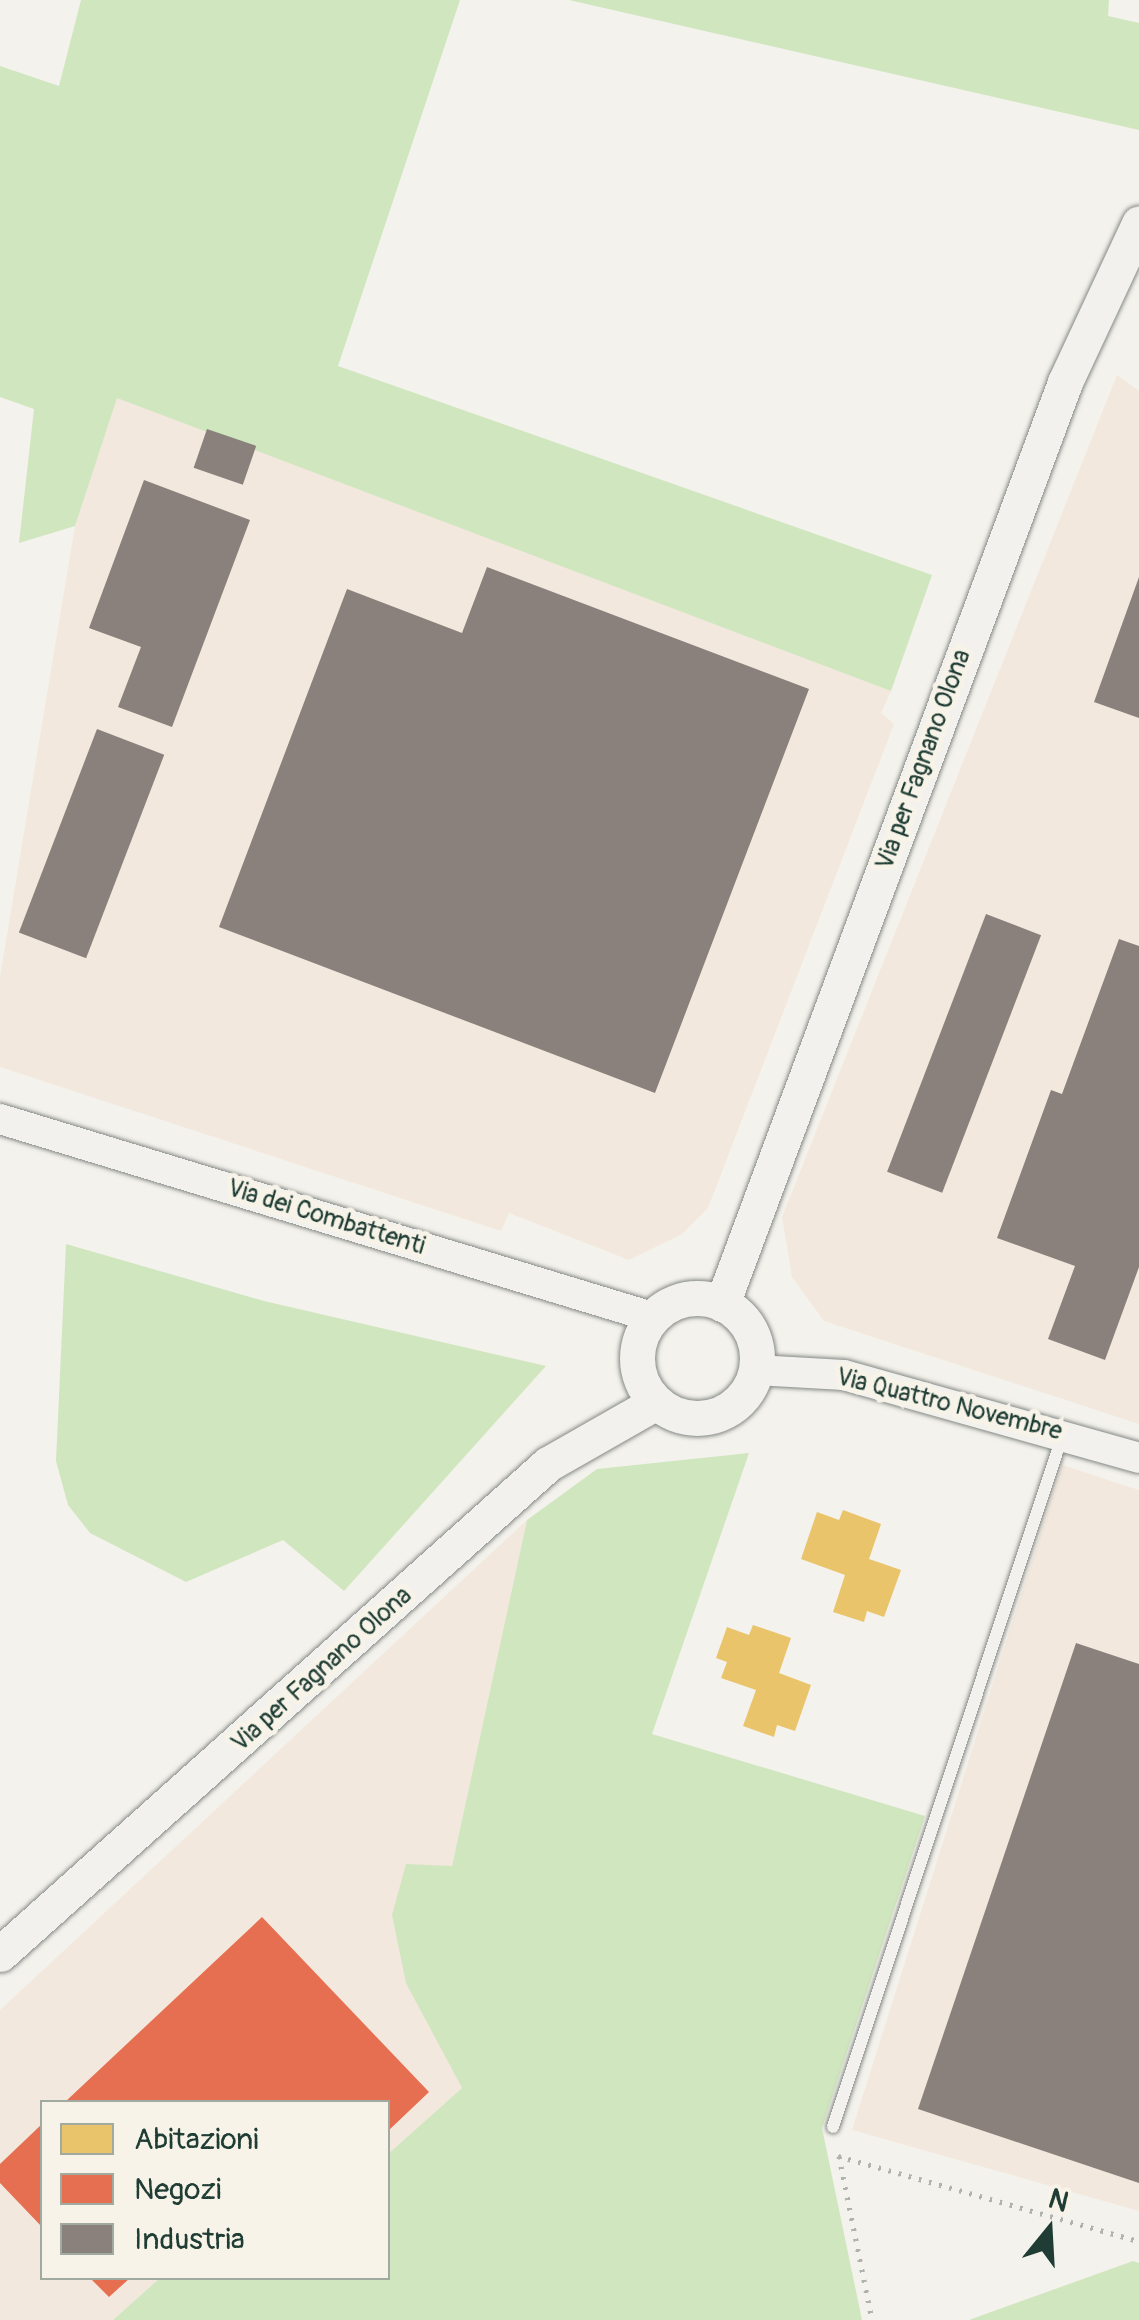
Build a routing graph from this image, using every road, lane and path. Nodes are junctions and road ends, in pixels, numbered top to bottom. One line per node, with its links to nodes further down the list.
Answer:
1 (1139, 223): 3 (main road, Via per Fagnano Olona)
2 (0, 1119): 4 (street, Via dei Combattenti)
3 (722, 1304): 4 (main road); 5 (main road)
4 (652, 1318): 6 (main road)
5 (756, 1370): 6 (main road); 7 (street, Via Quattro Novembre)
6 (655, 1403): 9 (main road, Via per Fagnano Olona)
7 (1063, 1434): 8 (street, Via Quattro Novembre); 10 (lane)
8 (1139, 1458)
9 (0, 1954)
10 (832, 2127): 11 (path)
11 (838, 2156): 12 (path); 13 (path)
12 (1139, 2241)
13 (872, 2320)

